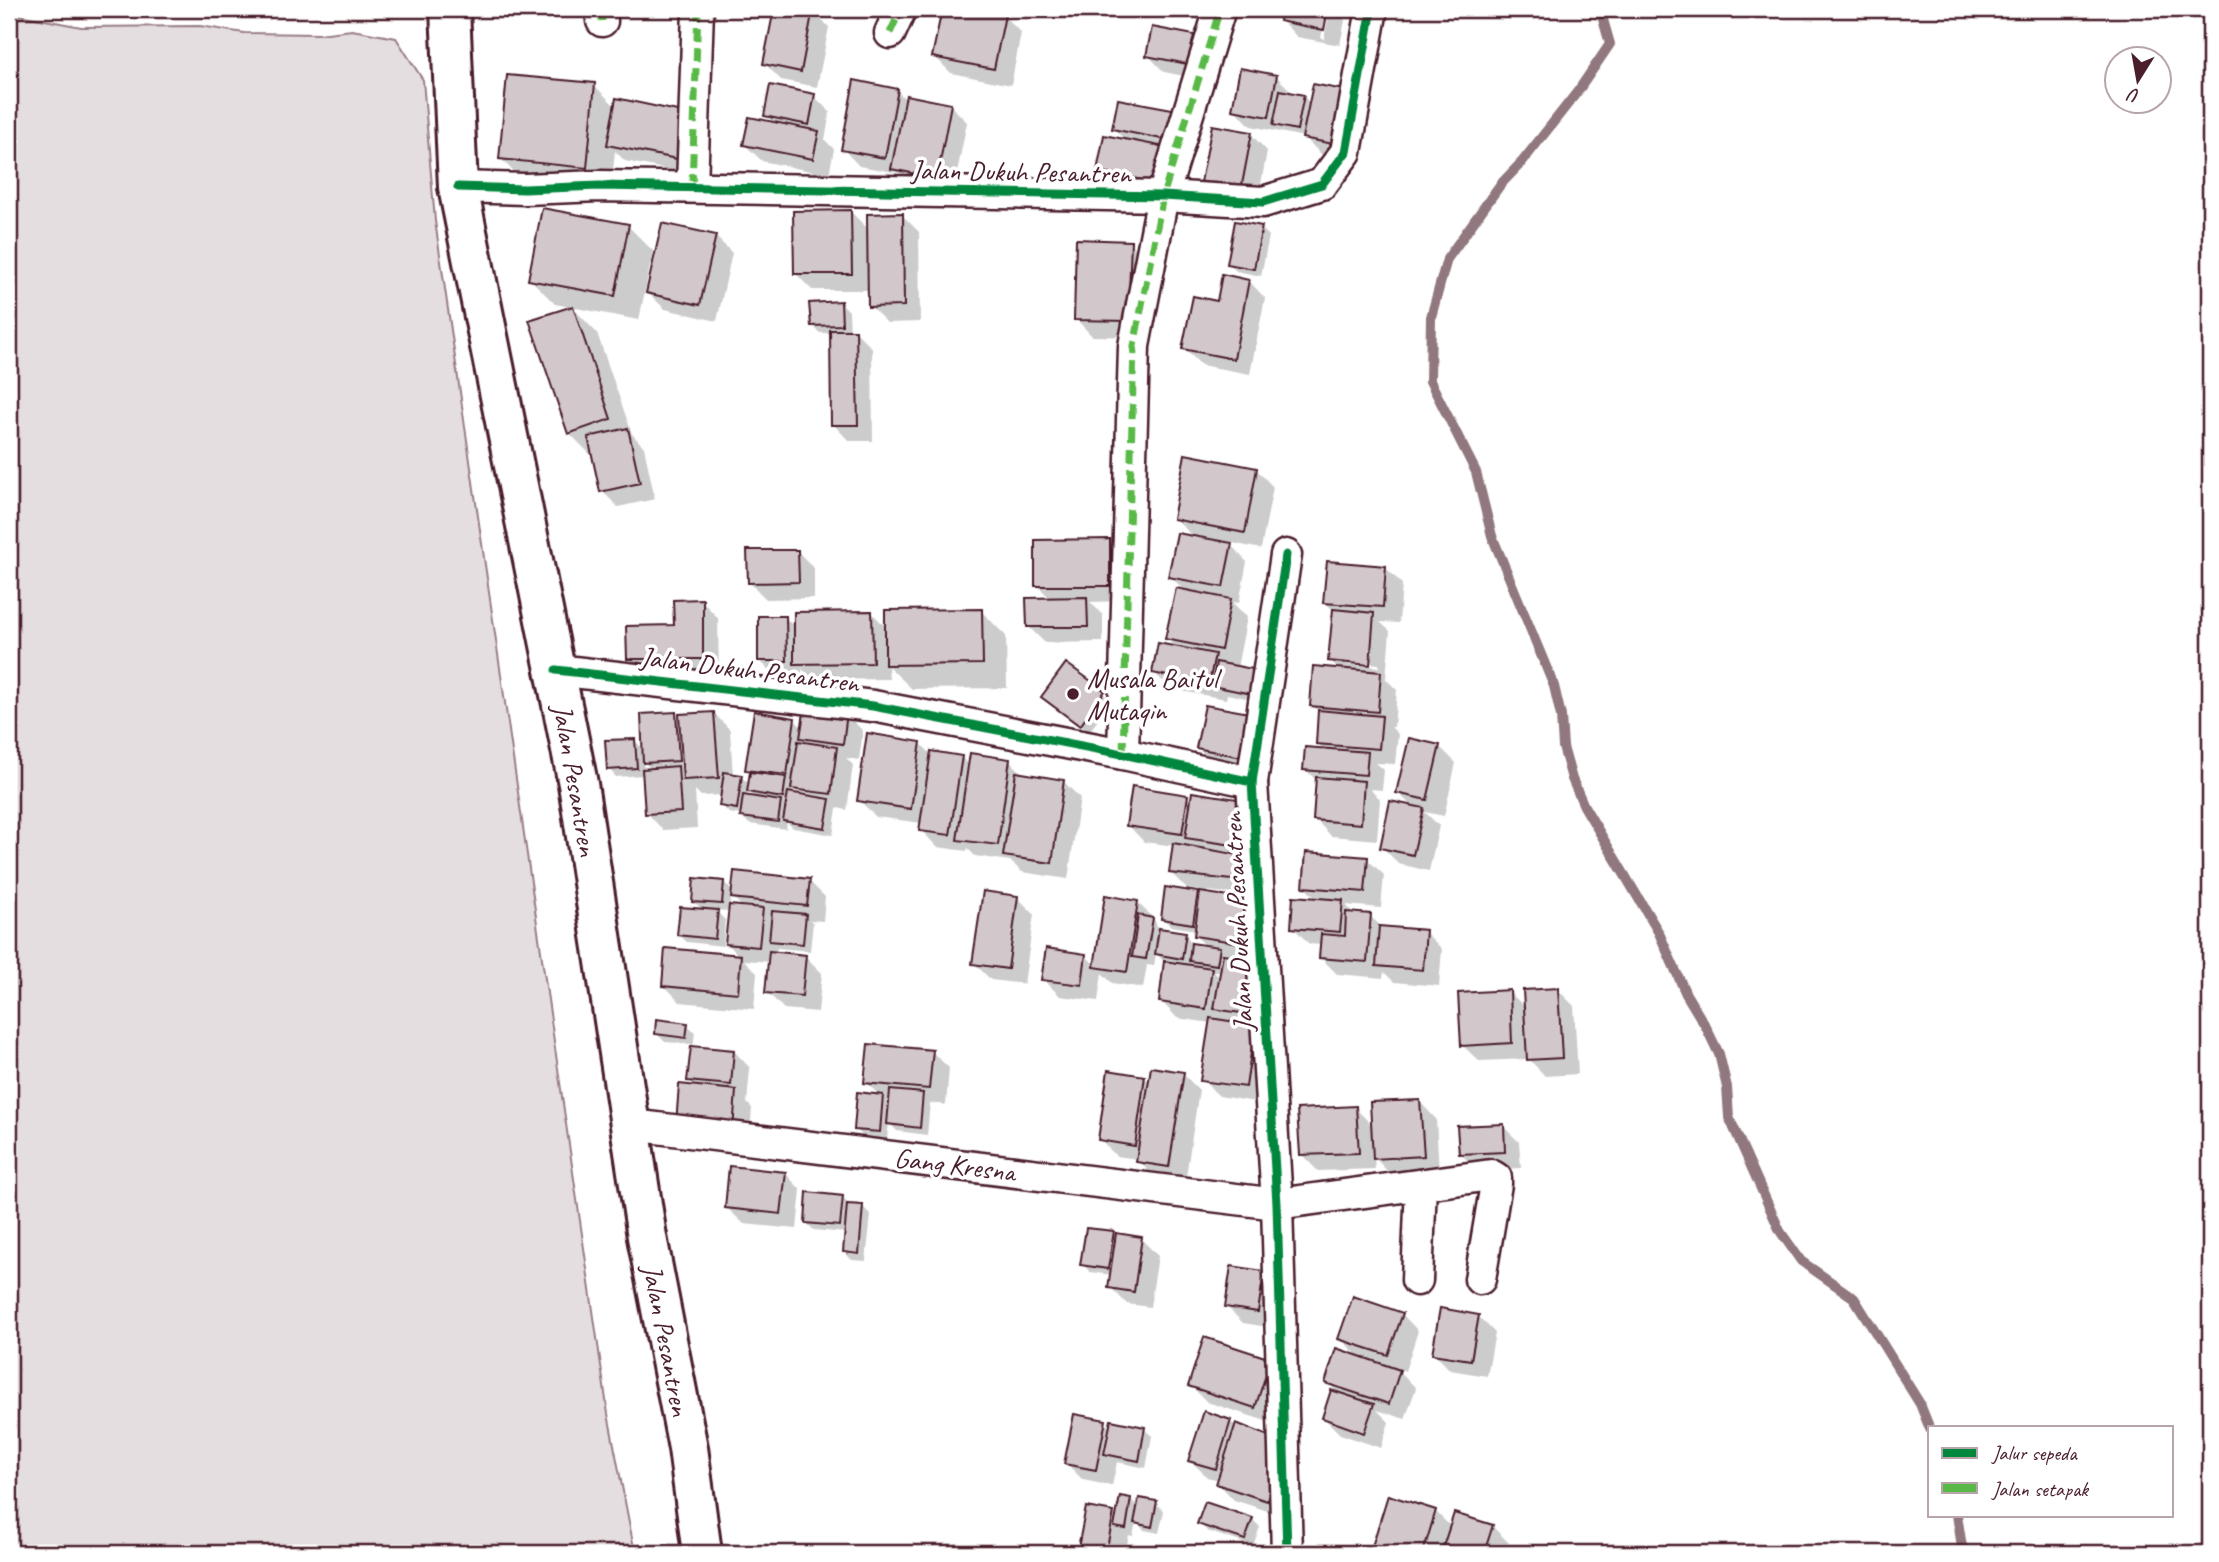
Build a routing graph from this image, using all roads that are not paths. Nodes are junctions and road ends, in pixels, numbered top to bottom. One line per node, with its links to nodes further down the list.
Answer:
1 (450, 9): 5 (main road, Jalan Pesantren)
2 (698, 9): 6 (street)
3 (1372, 9): 7 (street)
4 (1213, 11): 7 (street, Jalan Dukuh Pesantren)
5 (458, 187): 6 (street, Jalan Dukuh Pesantren); 9 (main road, Jalan Pesantren)
6 (692, 187): 7 (street, Jalan Dukuh Pesantren)
7 (1163, 196): 10 (street, Jalan Dukuh Pesantren)
8 (1286, 555): 11 (street)
9 (556, 670): 10 (street, Jalan Dukuh Pesantren); 12 (main road, Jalan Pesantren)
10 (1123, 754): 11 (street, Jalan Dukuh Pesantren)
11 (1252, 782): 14 (street, Jalan Dukuh Pesantren)
12 (632, 1125): 14 (street, Gang Kresna); 17 (main road, Jalan Pesantren)
13 (1421, 1185): 14 (street, Gang Kresna); 15 (street, Gang Kresna); 16 (street)
14 (1278, 1204): 18 (street, Jalan Dukuh Pesantren)
15 (1480, 1279)
16 (1417, 1280)
17 (702, 1553)
18 (1287, 1553)

